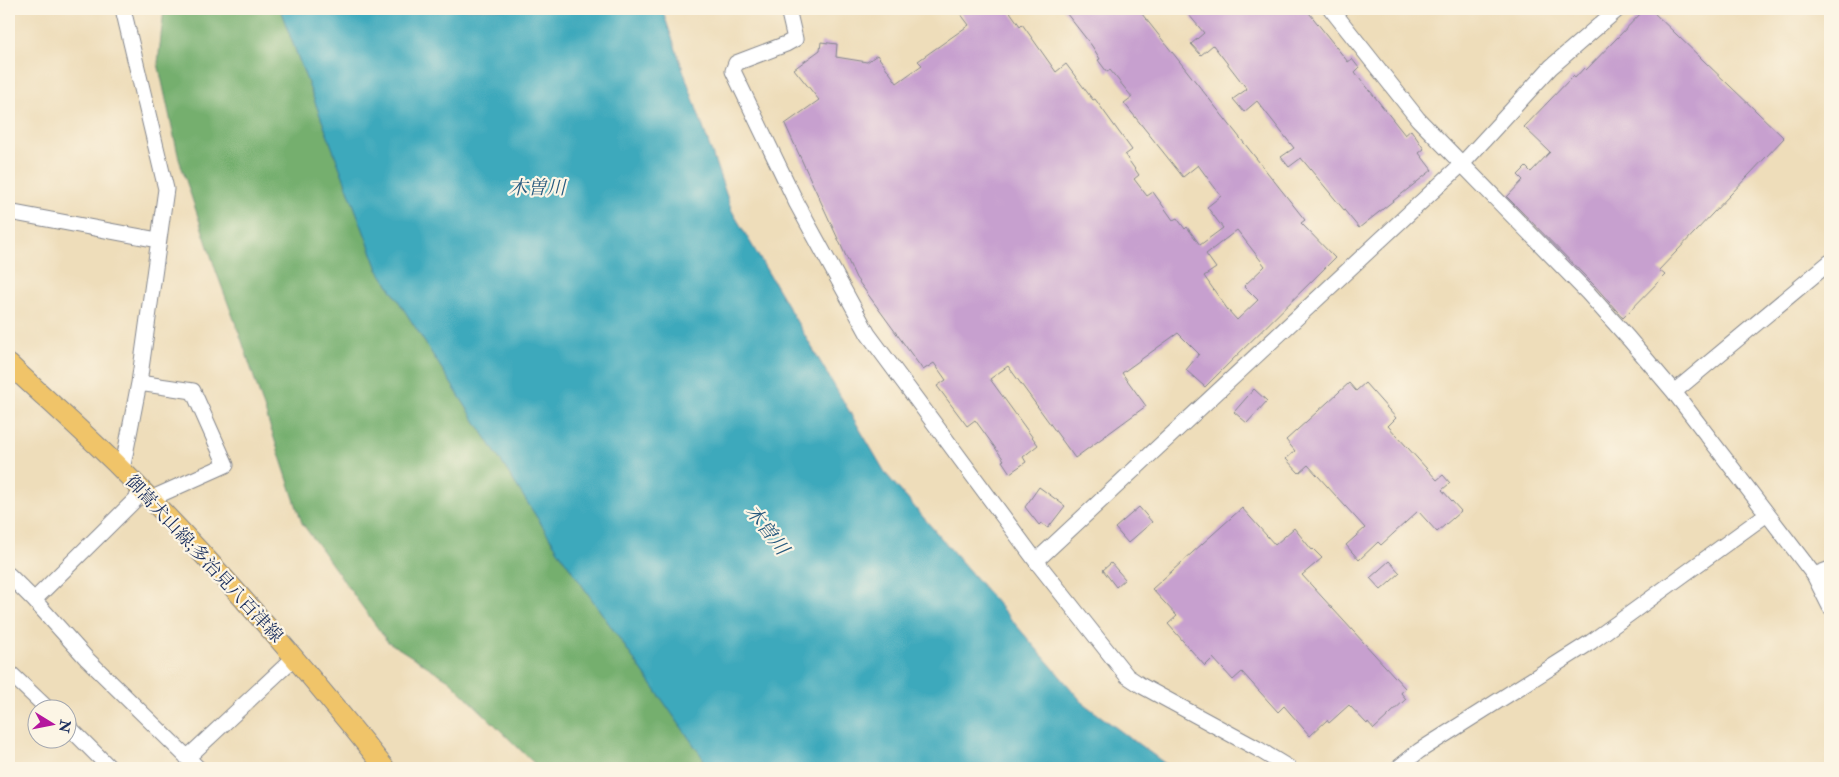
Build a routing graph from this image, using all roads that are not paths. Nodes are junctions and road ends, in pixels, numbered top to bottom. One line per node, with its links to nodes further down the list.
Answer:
1 (121, 9): 7 (street)
2 (788, 9): 15 (street)
3 (1331, 9): 5 (street)
4 (1618, 9): 5 (street)
5 (1463, 163): 11 (street); 15 (street)
6 (9, 212): 7 (street)
7 (158, 240): 10 (street)
8 (1830, 262): 11 (street)
9 (9, 364): 12 (main road, 御嵩犬山線;多治見八百津線)
10 (139, 383): 12 (street); 13 (street)
11 (1674, 392): 14 (street)
12 (122, 470): 13 (main road, 御嵩犬山線;多治見八百津線)
13 (146, 496): 19 (street); 21 (main road, 御嵩犬山線;多治見八百津線)
14 (1767, 514): 18 (street); 29 (street)
15 (1036, 561): 28 (street)
16 (1830, 569): 18 (street)
17 (9, 575): 19 (street)
18 (1814, 575): 20 (street)
19 (34, 600): 25 (street)
20 (1830, 607)
21 (295, 657): 25 (street); 27 (main road, 御嵩犬山線;多治見八百津線)
22 (9, 672): 23 (street)
23 (39, 700)
24 (78, 736): 26 (street)
25 (192, 763)
26 (110, 768)
27 (385, 768)
28 (1289, 768)
29 (1398, 768)

